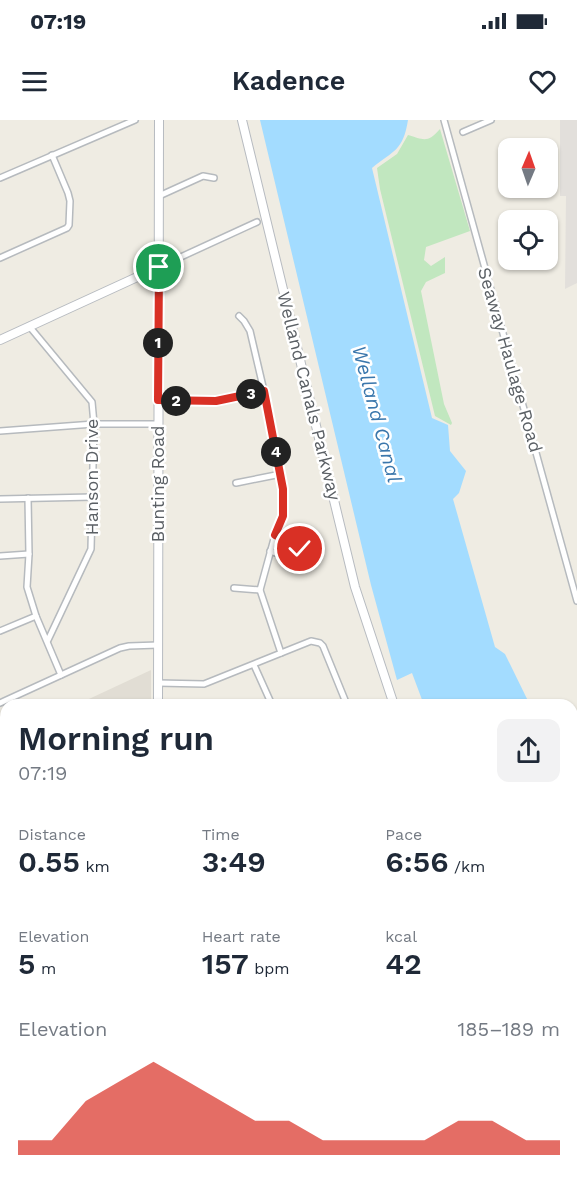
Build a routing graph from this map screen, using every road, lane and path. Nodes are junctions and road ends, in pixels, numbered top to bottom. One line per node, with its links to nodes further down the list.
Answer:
1 (135, 120): 7 (street)
2 (159, 120): 10 (main road, Bunting Road)
3 (242, 120): 46 (main road, Welland Canals Parkway)
4 (444, 120): 33 (street, Seaway Haulage Road)
5 (491, 120): 6 (street)
6 (463, 132)
7 (52, 155): 8 (street); 12 (street)
8 (0, 178)
9 (214, 178): 10 (street)
10 (159, 196): 13 (main road, Bunting Road)
11 (257, 222): 13 (street)
12 (0, 258)
13 (159, 267): 15 (main road); 18 (main road, Bunting Road)
14 (239, 315): 17 (street)
15 (29, 326): 16 (main road); 19 (street, Hanson Drive)
16 (0, 340)
17 (264, 391): 18 (street); 22 (street)
18 (158, 400): 20 (main road, Bunting Road)
19 (94, 424): 20 (street); 21 (street); 24 (street, Hanson Drive)
20 (158, 424): 37 (main road, Bunting Road)
21 (0, 431)
22 (281, 474): 23 (street); 27 (street)
23 (236, 483)
24 (93, 497): 25 (street); 36 (street, Hanson Drive)
25 (28, 498): 26 (street); 29 (street)
26 (0, 499)
27 (275, 535): 28 (street); 28 (street)
28 (270, 551): 32 (street)
29 (29, 554): 30 (street); 34 (street)
30 (0, 556)
31 (234, 588): 32 (street)
32 (260, 590): 38 (street)
33 (577, 601)
34 (36, 616): 35 (street); 36 (street)
35 (0, 631)
36 (48, 640): 40 (street)
37 (158, 645): 40 (street); 41 (main road, Bunting Road)
38 (281, 653): 39 (street); 45 (street)
39 (254, 665): 41 (street); 44 (street)
40 (61, 675): 42 (street)
41 (158, 683): 43 (main road, Bunting Road)
42 (9, 699)
43 (158, 699)
44 (269, 699)
45 (345, 699)
46 (391, 699)

